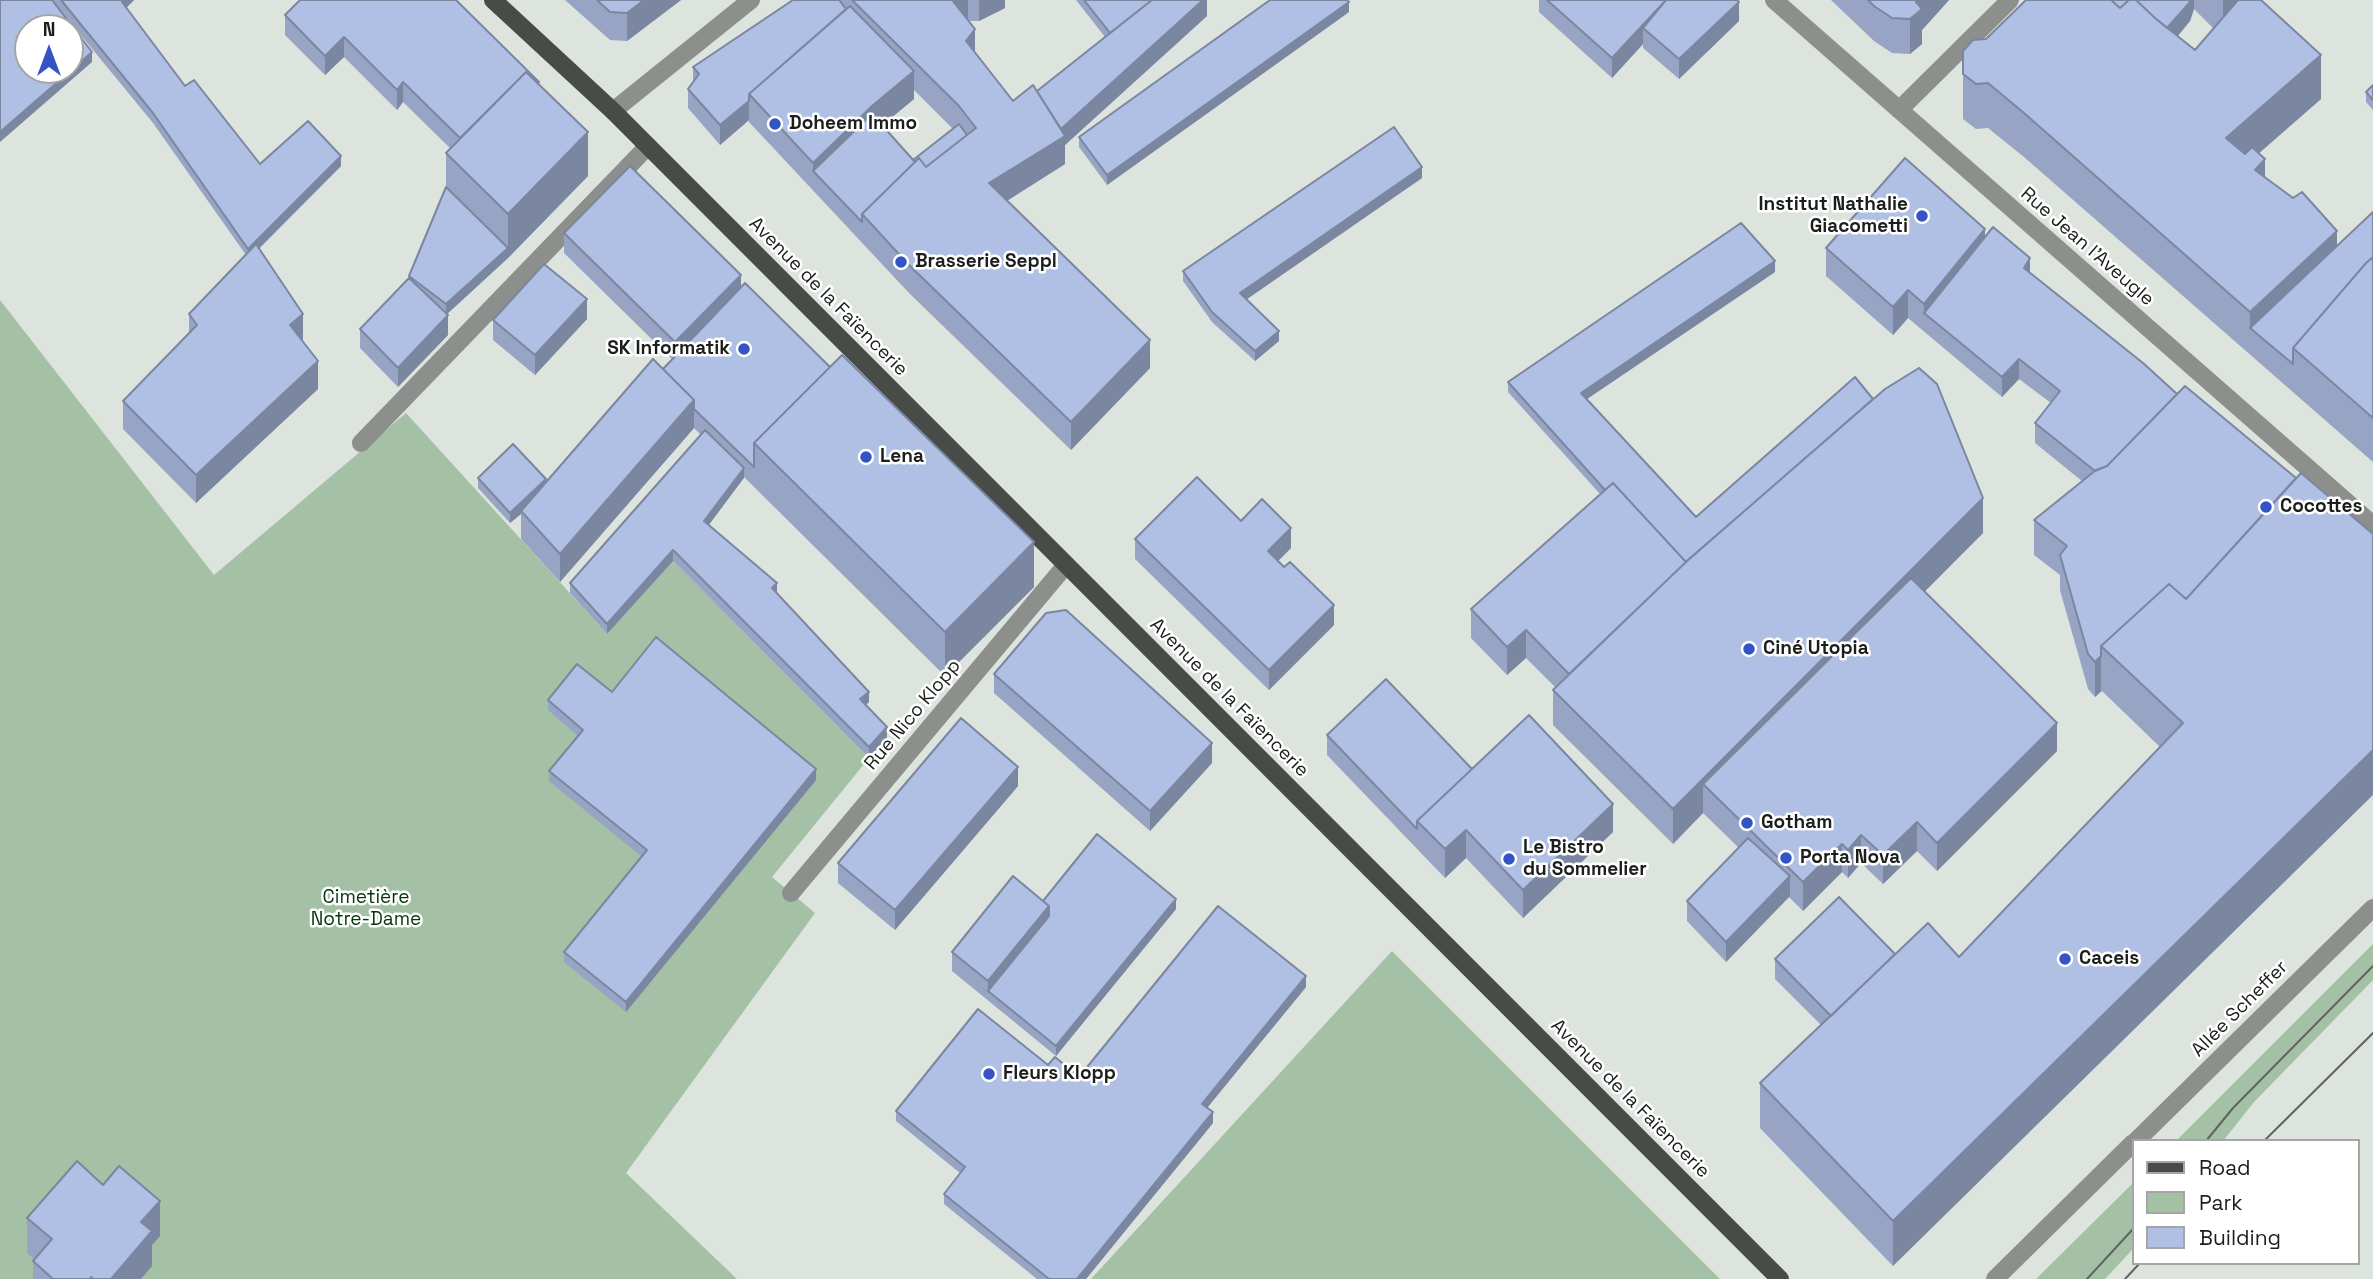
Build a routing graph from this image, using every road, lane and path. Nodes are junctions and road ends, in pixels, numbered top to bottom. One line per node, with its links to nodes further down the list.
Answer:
1 (493, 0): 6 (main road, Avenue de la Faïencerie)
2 (751, 0): 6 (street)
3 (1773, 0): 5 (street, Rue Jean l'Aveugle)
4 (2010, 0): 5 (street)
5 (1899, 110): 9 (street, Rue Jean l'Aveugle)
6 (613, 111): 7 (main road, Avenue de la Faïencerie)
7 (648, 146): 8 (street); 10 (main road, Avenue de la Faïencerie)
8 (360, 443)
9 (2373, 526)
10 (1066, 565): 11 (street, Rue Nico Klopp); 15 (main road, Avenue de la Faïencerie)
11 (791, 893)
12 (2373, 908): 13 (street, Allée Scheffer)
13 (2138, 1139)
14 (2132, 1145): 16 (street, Allée Scheffer)
15 (1780, 1279)
16 (1996, 1279)

